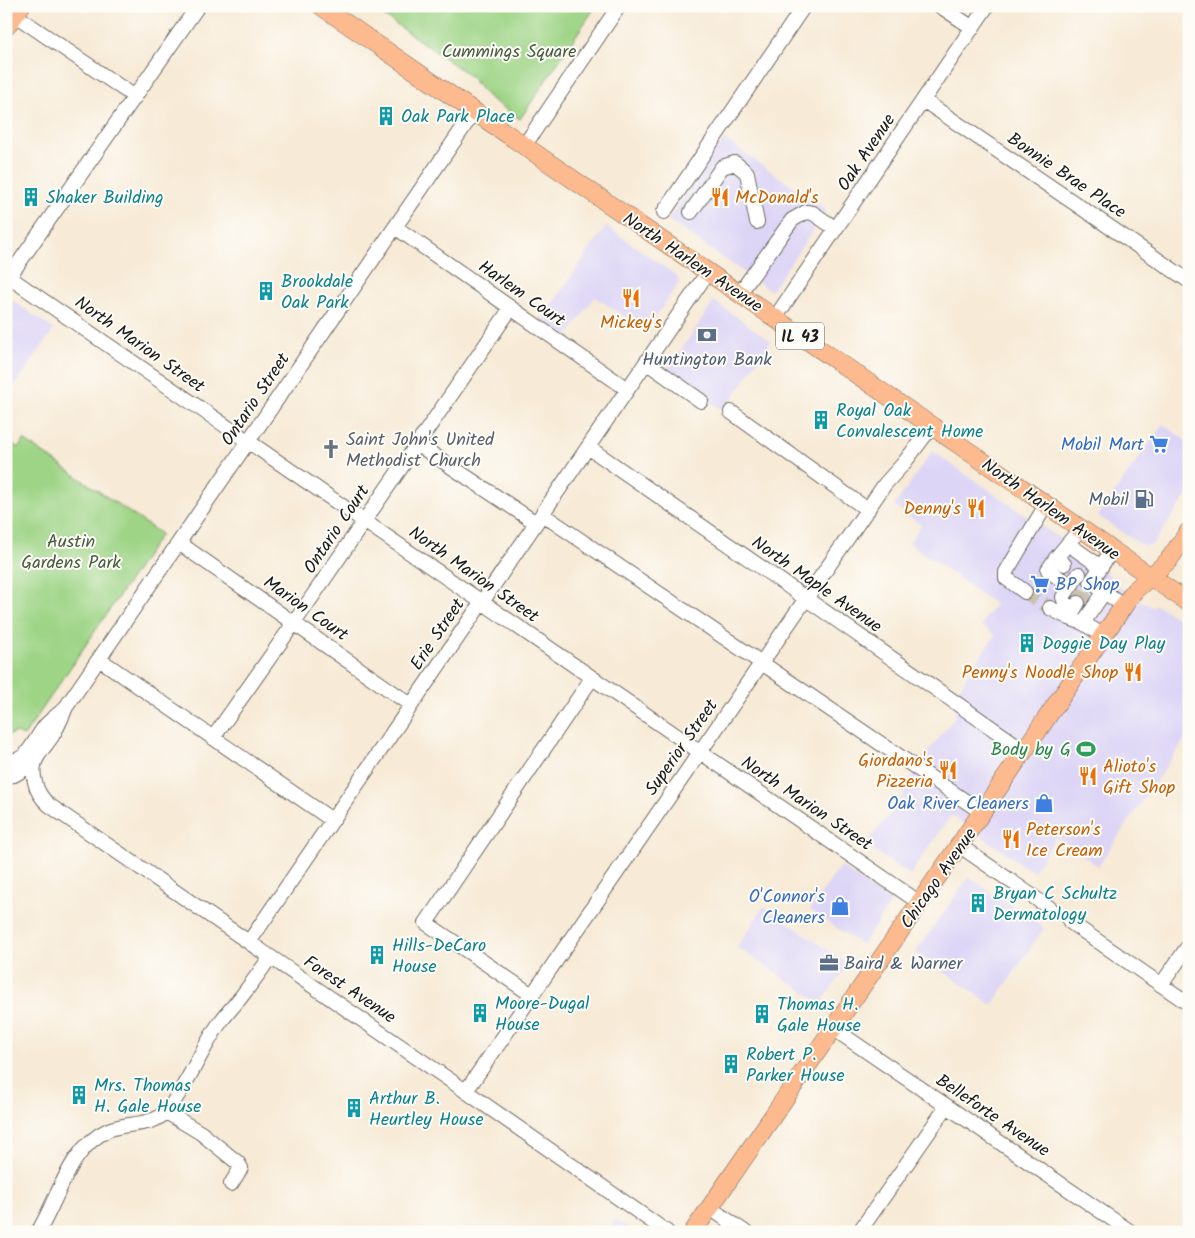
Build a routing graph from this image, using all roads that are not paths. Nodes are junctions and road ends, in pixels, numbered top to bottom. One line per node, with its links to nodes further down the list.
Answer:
1 (198, 6): 9 (street)
2 (321, 6): 11 (main road, North Harlem Avenue / IL 43)
3 (619, 6): 12 (street)
4 (804, 6): 13 (street)
5 (940, 6): 8 (street)
6 (987, 6): 8 (street, Oak Avenue)
7 (14, 16): 9 (street)
8 (972, 28): 10 (street, Oak Avenue)
9 (135, 97): 19 (street)
10 (923, 100): 17 (street, Oak Avenue); 20 (street, Bonnie Brae Place)
11 (474, 112): 12 (main road, North Harlem Avenue / IL 43); 16 (street, Ontario Street)
12 (524, 146): 18 (main road, North Harlem Avenue / IL 43)
13 (664, 212)
14 (691, 212): 15 (street)
15 (756, 222)
16 (395, 227): 22 (street, Harlem Court); 29 (street, Ontario Street)
17 (836, 228): 21 (street); 23 (street, Oak Avenue)
18 (708, 272): 21 (main road, North Harlem Avenue / IL 43); 24 (street, Erie Street)
19 (8, 276): 29 (street, North Marion Street)
20 (1189, 281)
21 (739, 294): 23 (main road, North Harlem Avenue / IL 43)
22 (511, 308): 25 (street, Harlem Court); 30 (street, Ontario Court)
23 (775, 318): 28 (main road, North Harlem Avenue / IL 43)
24 (646, 362): 25 (street, Erie Street); 26 (street)
25 (627, 389): 31 (street, Erie Street)
26 (701, 400)
27 (731, 412): 33 (street)
28 (932, 426): 32 (main road, North Harlem Avenue / IL 43); 33 (street, Superior Street)
29 (248, 441): 35 (street, North Marion Street); 38 (street, Ontario Street)
30 (417, 444): 34 (street); 35 (street, Ontario Court)
31 (588, 447): 34 (street, Erie Street); 47 (street, North Maple Avenue)
32 (1046, 505): 36 (main road, North Harlem Avenue / IL 43); 46 (street)
33 (868, 510): 47 (street, Superior Street)
34 (539, 518): 48 (street, Erie Street); 57 (street)
35 (364, 521): 48 (street, North Marion Street); 53 (street, Ontario Court)
36 (1080, 528): 39 (street); 40 (main road, North Harlem Avenue / IL 43)
37 (1189, 531): 42 (main road, Chicago Avenue)
38 (179, 543): 53 (street, Marion Court); 56 (street, Ontario Street)
39 (1068, 544): 41 (street); 43 (street)
40 (1112, 550): 41 (street); 42 (main road, North Harlem Avenue / IL 43)
41 (1101, 567): 44 (street)
42 (1150, 576): 49 (main road, North Harlem Avenue / IL 43); 50 (main road, Chicago Avenue)
43 (1070, 586): 44 (street); 52 (street)
44 (1089, 586): 45 (street)
45 (1105, 591): 50 (street); 54 (street)
46 (1025, 592)
47 (806, 599): 57 (street, Superior Street); 61 (street, North Maple Avenue)
48 (482, 602): 58 (street, North Marion Street); 59 (street, Erie Street)
49 (1189, 603)
50 (1124, 606): 55 (main road, Chicago Avenue)
51 (1050, 608): 52 (street)
52 (1073, 610): 54 (street)
53 (294, 623): 59 (street, Marion Court); 60 (street, Ontario Court)
54 (1083, 623): 55 (street)
55 (1104, 636): 61 (main road, Chicago Avenue)
56 (99, 659): 60 (street); 63 (street, Ontario Street)
57 (762, 663): 62 (street, Superior Street); 66 (street)
58 (592, 678): 62 (street, North Marion Street); 76 (street)
59 (411, 705): 67 (street, Erie Street)
60 (213, 738): 67 (street)
61 (1025, 751): 66 (main road, Chicago Avenue)
62 (700, 753): 69 (street, North Marion Street); 76 (street, Superior Street)
63 (34, 756): 64 (street); 65 (street); 72 (street, Forest Avenue)
64 (6, 760)
65 (6, 776)
66 (983, 813): 68 (main road, Chicago Avenue)
67 (332, 820): 72 (street, Erie Street)
68 (960, 846): 69 (main road, Chicago Avenue); 70 (street)
69 (920, 903): 78 (main road, Chicago Avenue)
70 (1051, 909)
71 (1070, 922): 75 (street)
72 (249, 942): 74 (street, Forest Avenue)
73 (1189, 945): 75 (street)
74 (270, 957): 79 (street, Forest Avenue); 81 (street)
75 (1161, 985): 77 (street)
76 (532, 995): 79 (street, Superior Street)
77 (1189, 1004)
78 (834, 1029): 80 (street, Belleforte Avenue); 83 (main road, Chicago Avenue)
79 (466, 1091): 85 (street, Forest Avenue)
80 (947, 1106): 88 (street); 89 (street, Belleforte Avenue)
81 (166, 1112): 82 (street); 84 (street)
82 (231, 1184)
83 (710, 1208): 86 (main road, Chicago Avenue); 87 (street)
84 (38, 1232)
85 (667, 1232)
86 (694, 1232)
87 (745, 1232)
88 (859, 1232)
89 (1131, 1232)

